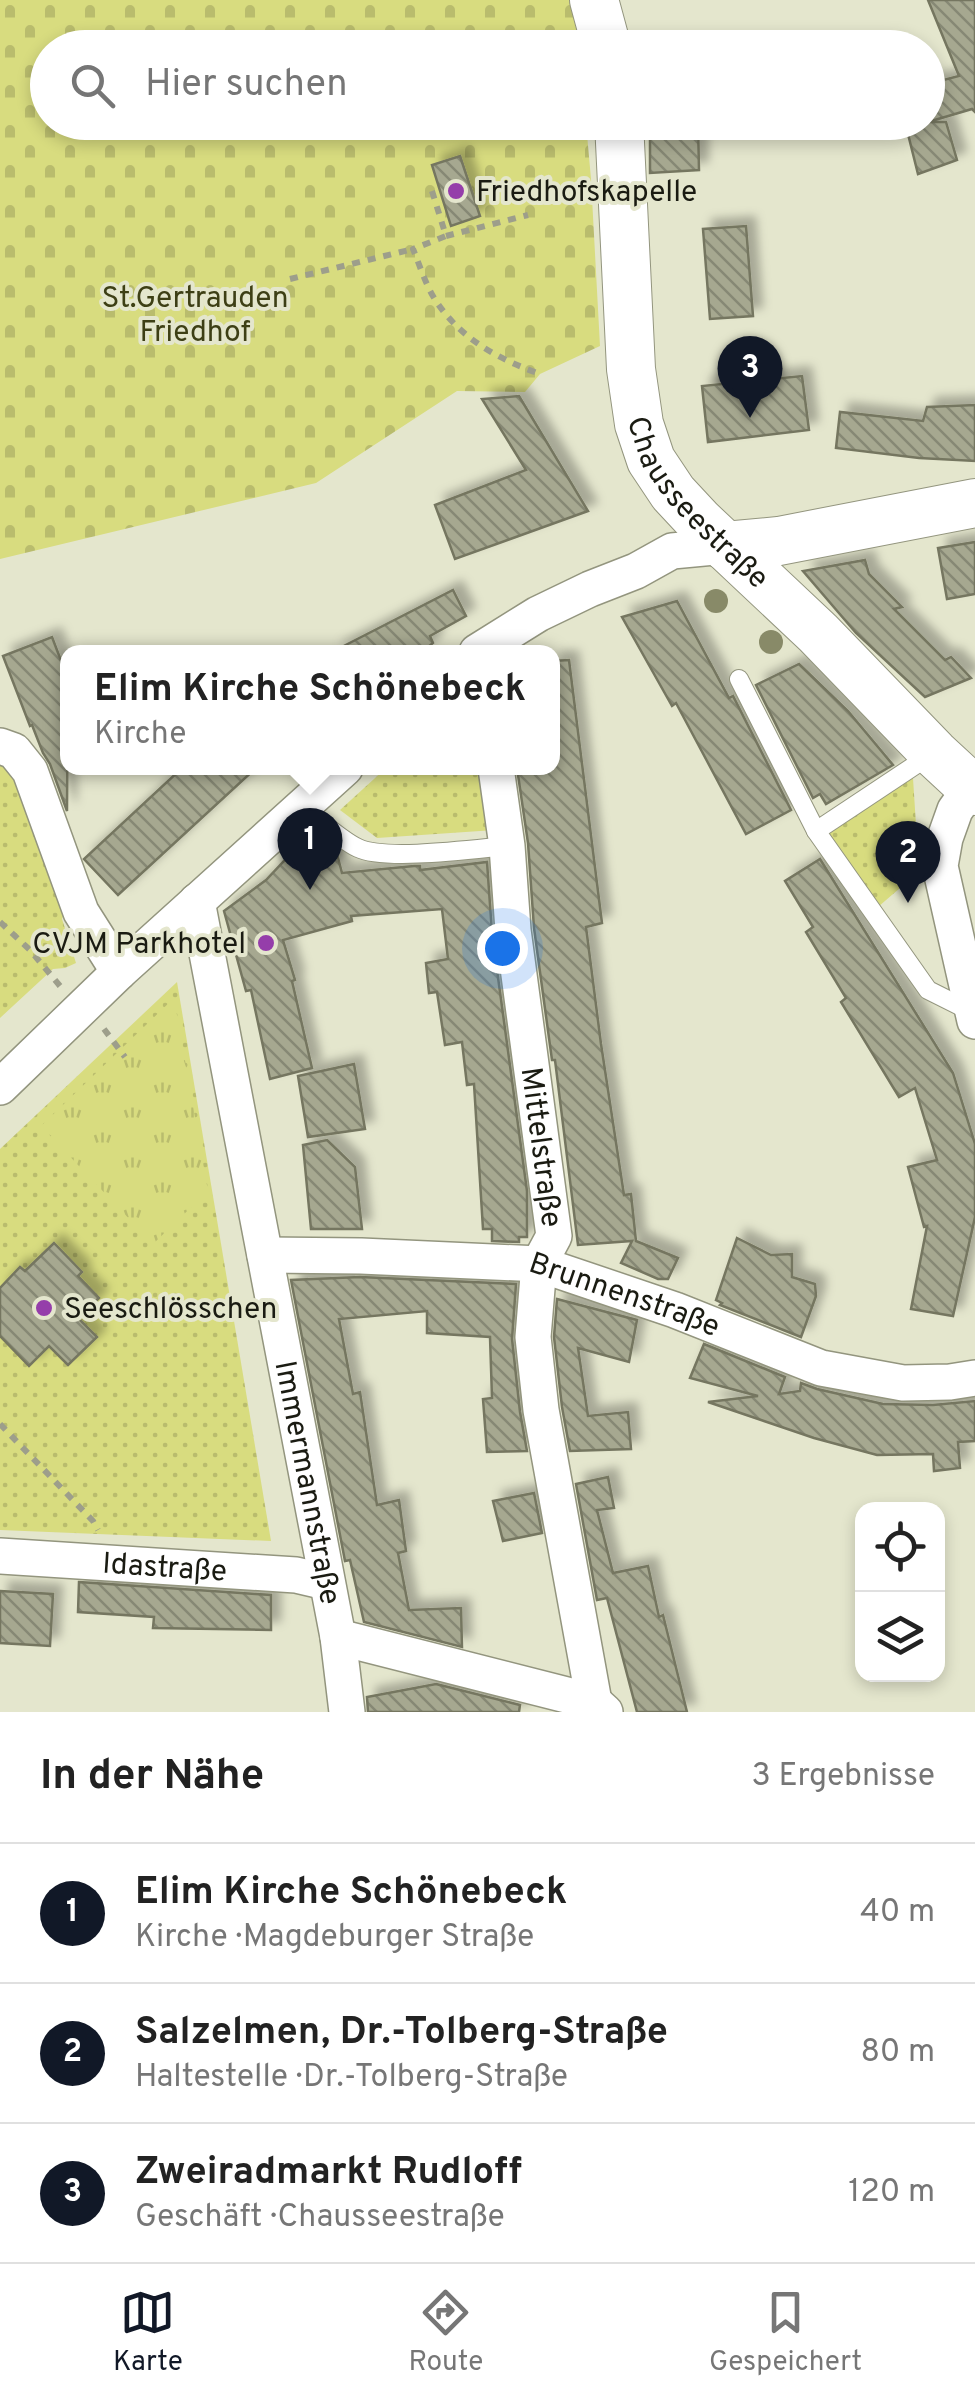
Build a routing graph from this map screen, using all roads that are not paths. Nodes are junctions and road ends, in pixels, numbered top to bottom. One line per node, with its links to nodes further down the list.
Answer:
1 (594, 0): 2 (street)
2 (602, 30)
3 (620, 140): 5 (street, Chausseestraße)
4 (975, 503): 5 (street)
5 (725, 546): 6 (street); 9 (street, Chausseestraße)
6 (490, 645)
7 (739, 679): 14 (lane)
8 (0, 746): 17 (street)
9 (934, 753): 12 (street, Chausseestraße); 14 (lane)
10 (337, 775): 13 (street)
11 (497, 775): 15 (street, Mittelstraße)
12 (973, 789): 18 (street)
13 (301, 806): 15 (lane); 16 (street)
14 (816, 831): 18 (lane)
15 (507, 846): 21 (street, Mittelstraße)
16 (196, 901): 17 (street); 20 (street, Immermannstraße)
17 (119, 972): 19 (street)
18 (974, 1017)
19 (0, 1086)
20 (266, 1256): 21 (street, Brunnenstraße); 24 (street, Immermannstraße)
21 (539, 1264): 22 (street, Brunnenstraße); 26 (street, Mittelstraße)
22 (975, 1378)
23 (0, 1556): 24 (street, Idastraße)
24 (326, 1582): 25 (street, Immermannstraße)
25 (338, 1637): 26 (street); 27 (street, Immermannstraße)
26 (600, 1707)
27 (347, 1712)

